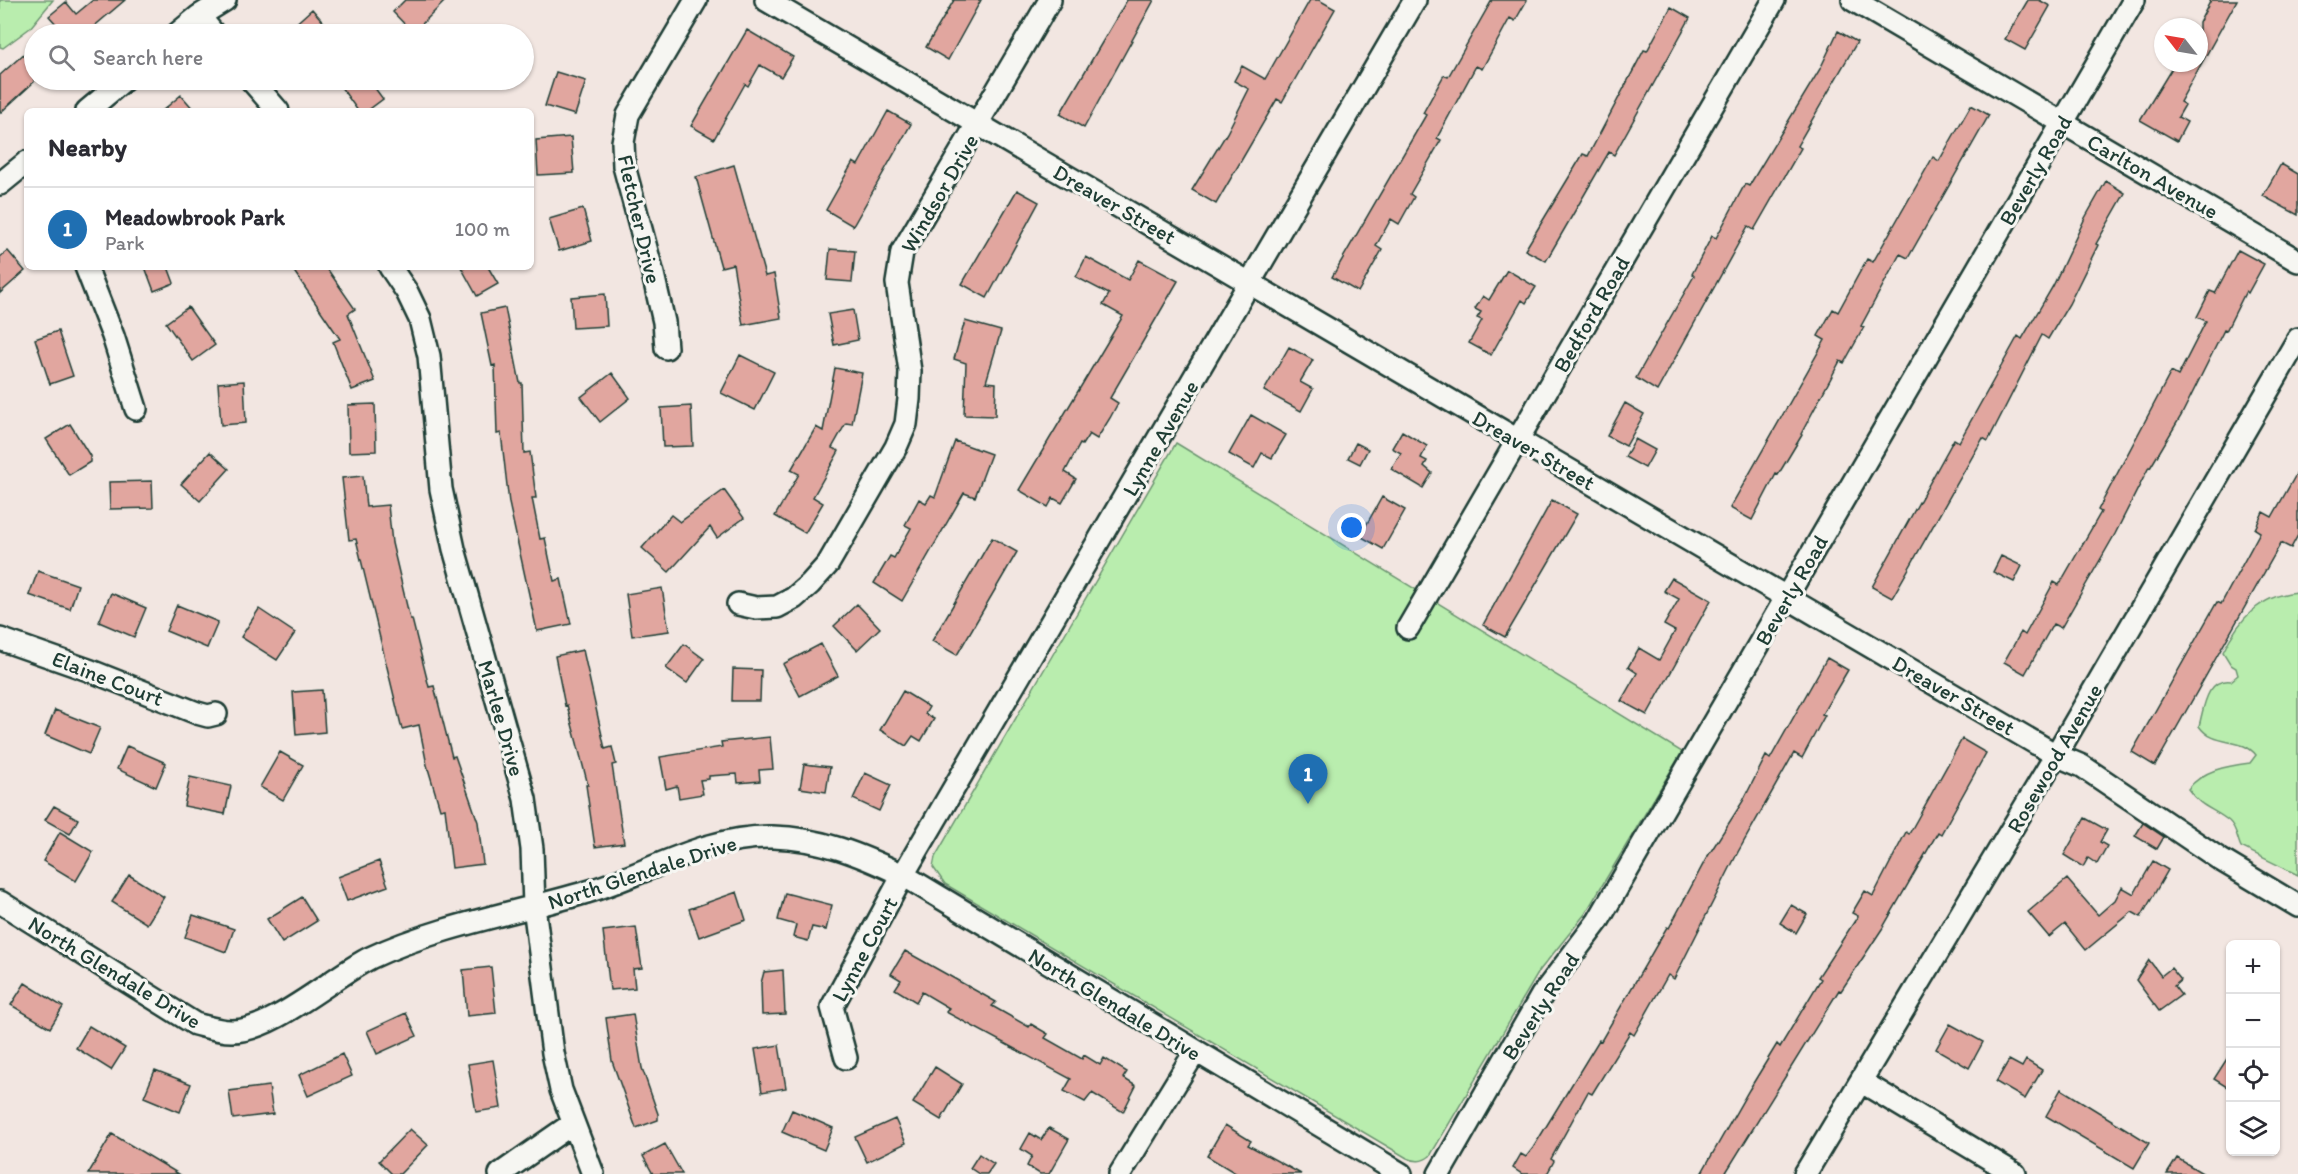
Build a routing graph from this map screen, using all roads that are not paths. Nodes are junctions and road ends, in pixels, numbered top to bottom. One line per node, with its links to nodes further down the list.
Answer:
1 (225, 0): 9 (street)
2 (696, 0): 25 (street, Fletcher Drive)
3 (766, 0): 17 (street, Dreaver Street)
4 (1050, 0): 17 (street, Windsor Drive)
5 (1415, 0): 23 (street, Lynne Avenue)
6 (1774, 0): 27 (street, Bedford Road)
7 (1852, 0): 16 (street, Carlton Avenue)
8 (2134, 0): 16 (street, Beverly Road)
9 (199, 16): 10 (street); 11 (street)
10 (189, 24)
11 (206, 24)
12 (112, 90): 14 (street)
13 (260, 90): 15 (street)
14 (91, 108)
15 (275, 108)
16 (2062, 123): 20 (street, Carlton Avenue); 28 (street, Beverly Road)
17 (979, 124): 23 (street, Dreaver Street); 29 (street, Windsor Drive)
18 (24, 171): 19 (street)
19 (0, 184)
20 (2298, 261)
21 (87, 270): 26 (street)
22 (392, 270): 36 (street, Marlee Drive)
23 (1251, 284): 27 (street, Dreaver Street); 34 (street, Lynne Avenue)
24 (2298, 339): 33 (street, Rosewood Avenue)
25 (666, 348)
26 (136, 410)
27 (1517, 440): 28 (street, Dreaver Street); 30 (street, Bedford Road)
28 (1786, 597): 33 (street, Dreaver Street); 46 (street, Beverly Road)
29 (738, 603)
30 (1407, 628)
31 (0, 639): 32 (street, Elaine Court)
32 (216, 714)
33 (2056, 755): 37 (street, Dreaver Street); 40 (street, Rosewood Avenue)
34 (903, 875): 36 (street, North Glendale Drive); 38 (street, North Glendale Drive); 39 (street, Lynne Court)
35 (0, 902): 36 (street, North Glendale Drive)
36 (534, 906): 41 (street, Marlee Drive)
37 (2298, 906)
38 (1195, 1052): 44 (street); 45 (street, North Glendale Drive)
39 (846, 1058)
40 (1862, 1082): 47 (street, Rosewood Avenue); 48 (street)
41 (572, 1124): 42 (street); 43 (street, Marlee Drive)
42 (500, 1174)
43 (593, 1174)
44 (1120, 1174)
45 (1401, 1174)
46 (1439, 1174)
47 (1804, 1174)
48 (2015, 1174)

